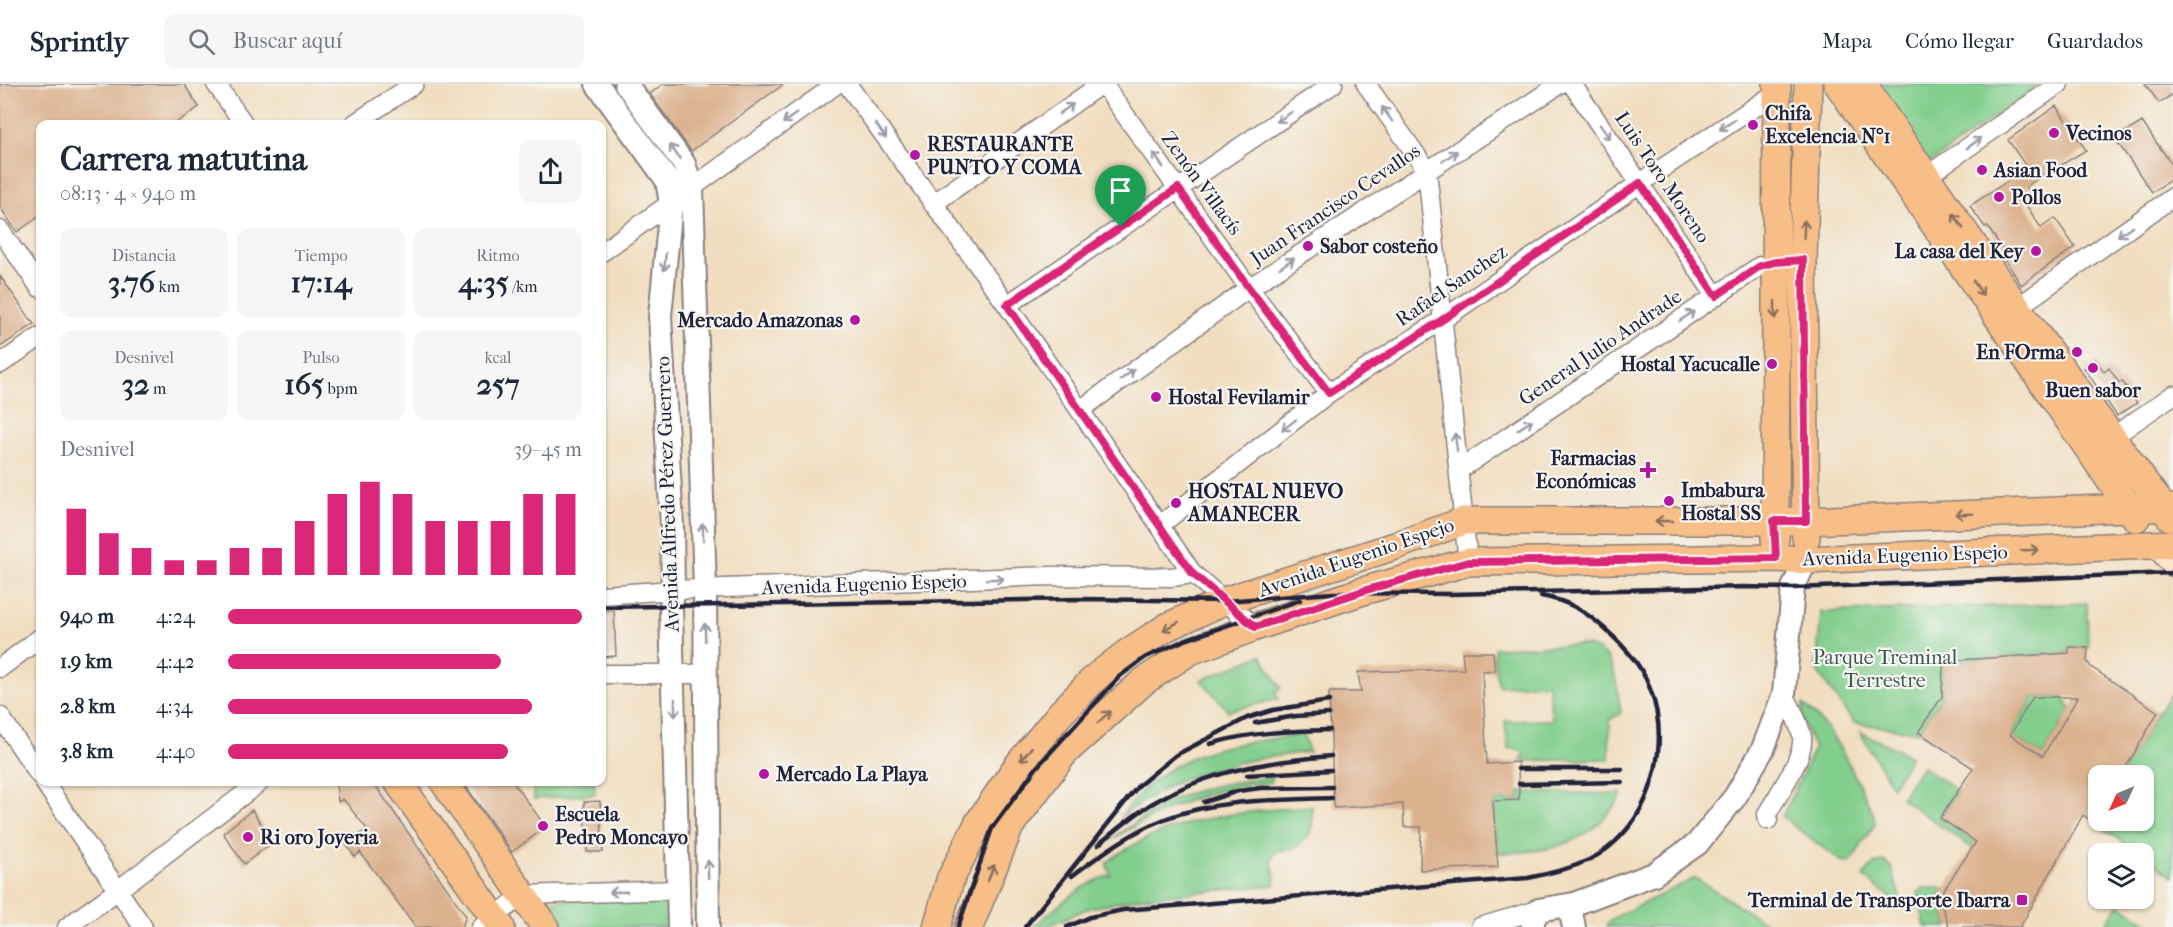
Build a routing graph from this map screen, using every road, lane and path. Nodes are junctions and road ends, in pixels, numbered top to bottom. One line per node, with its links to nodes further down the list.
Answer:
1 (216, 84): 17 (street)
2 (414, 84): 18 (street)
3 (597, 84): 25 (street, Avenida Alfredo Pérez Guerrero)
4 (626, 84): 22 (street, Avenida Alfredo Pérez Guerrero, one-way to 4)
5 (837, 84): 22 (street, one-way to 22)
6 (847, 84): 26 (street, one-way to 26)
7 (1102, 84): 23 (street, Zenón Villacís, one-way to 7); 26 (street, one-way to 7)
8 (1333, 84): 23 (street, one-way to 23)
9 (1366, 84): 19 (street, one-way to 9)
10 (1560, 84): 19 (street, Juan Francisco Cevallos, one-way to 10)
11 (1572, 84): 21 (street, Luis Toro Moreno, one-way to 21)
12 (1808, 84): 29 (main road, one-way to 12)
13 (1838, 84): 20 (main road)
14 (1865, 84): 20 (main road)
15 (2059, 84): 20 (street, one-way to 15)
16 (1776, 89): 21 (street, Rafael Sanchez, one-way to 21); 30 (main road)
17 (241, 120)
18 (360, 120)
19 (1427, 171): 32 (street, Juan Francisco Cevallos, one-way to 19); 36 (street)
20 (1918, 182): 35 (main road)
21 (1640, 183): 33 (street, Luis Toro Moreno); 36 (street, Rafael Sanchez)
22 (692, 188): 25 (street); 58 (street, Avenida Alfredo Pérez Guerrero, one-way to 22)
23 (1178, 188): 32 (street, Zenón Villacís); 34 (street)
24 (2173, 197): 35 (street, one-way to 35)
25 (671, 204): 28 (street); 57 (street, Avenida Alfredo Pérez Guerrero, one-way to 57)
26 (933, 204): 34 (street)
27 (0, 230): 31 (street)
28 (606, 249)
29 (1803, 260): 30 (street, General Julio Andrade); 49 (main road)
30 (1775, 262): 33 (street, General Julio Andrade); 48 (main road, one-way to 48)
31 (36, 282)
32 (1249, 288): 39 (street, Zenón Villacís); 41 (street, Juan Francisco Cevallos, one-way to 32)
33 (1716, 296): 44 (street, General Julio Andrade, one-way to 33)
34 (1007, 305): 41 (street)
35 (2008, 314): 42 (main road); 43 (main road)
36 (1442, 320): 39 (street, Rafael Sanchez); 44 (street, one-way to 36)
37 (36, 340): 38 (street)
38 (0, 364)
39 (1329, 393): 50 (street, Rafael Sanchez, one-way to 50)
40 (2173, 395): 42 (street)
41 (1080, 410): 50 (street)
42 (2112, 438): 43 (street); 46 (main road)
43 (2090, 453): 45 (main road)
44 (1459, 470): 47 (street)
45 (2127, 508): 46 (main road, Avenida Eugenio Espejo); 49 (main road, Avenida Eugenio Espejo, one-way to 49); 51 (main road)
46 (2170, 512)
47 (1464, 521): 48 (main road, Avenida Eugenio Espejo, one-way to 47); 54 (street); 60 (main road, Avenida Eugenio Espejo)
48 (1774, 521): 49 (main road, Avenida Eugenio Espejo); 52 (main road)
49 (1806, 521): 53 (main road)
50 (1160, 525): 55 (street)
51 (2168, 551): 53 (main road, Avenida Eugenio Espejo, one-way to 51)
52 (1776, 558): 53 (main road, Avenida Eugenio Espejo); 54 (main road, Avenida Eugenio Espejo); 56 (street)
53 (1806, 560): 56 (street)
54 (1468, 562): 61 (main road, Avenida Eugenio Espejo)
55 (1193, 574): 58 (street, Avenida Eugenio Espejo, one-way to 55); 60 (street, Avenida Eugenio Espejo)
56 (1793, 588): 67 (street)
57 (673, 590): 58 (street, Avenida Eugenio Espejo); 59 (street, Avenida Eugenio Espejo); 64 (street, Avenida Alfredo Pérez Guerrero)
58 (705, 590): 66 (street, Avenida Alfredo Pérez Guerrero, one-way to 58)
59 (606, 595)
60 (1224, 601): 61 (street, Avenida Eugenio Espejo); 86 (main road, one-way to 86)
61 (1255, 627): 87 (main road, one-way to 61)
62 (36, 641): 63 (street)
63 (0, 668)
64 (674, 673): 65 (street); 66 (street); 76 (street, Avenida Alfredo Pérez Guerrero, one-way to 76)
65 (606, 674)
66 (706, 674): 85 (street, Avenida Alfredo Pérez Guerrero, one-way to 66)
67 (1784, 694): 74 (street); 78 (street)
68 (0, 716): 69 (street)
69 (36, 770)
70 (47, 786): 75 (street)
71 (255, 786): 75 (street)
72 (401, 786): 80 (main road)
73 (447, 786): 77 (main road)
74 (1768, 820)
75 (118, 890): 81 (street); 82 (street)
76 (677, 890): 77 (street, one-way to 77); 84 (street, Avenida Alfredo Pérez Guerrero)
77 (523, 895): 80 (street); 83 (main road)
78 (1574, 904): 79 (street); 89 (street)
79 (1535, 918): 88 (street)
80 (492, 924)
81 (67, 927)
82 (143, 927)
83 (545, 927)
84 (679, 927)
85 (708, 927)
86 (937, 927)
87 (969, 927)
88 (1480, 927)
89 (1574, 927)

